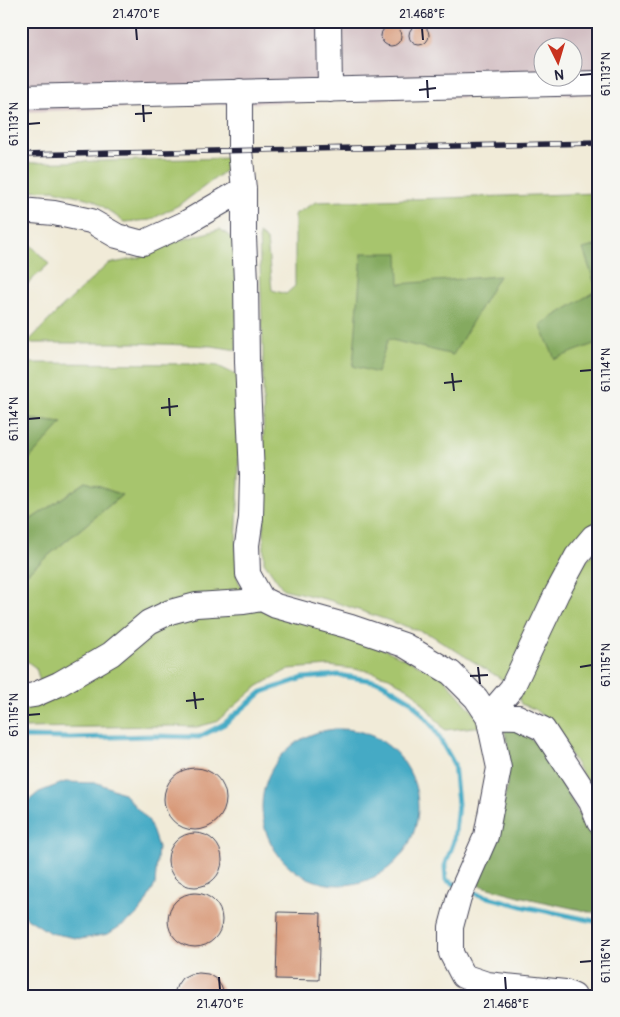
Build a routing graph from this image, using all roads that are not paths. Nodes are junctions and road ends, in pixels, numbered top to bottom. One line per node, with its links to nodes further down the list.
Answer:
1 (328, 21): 3 (lane)
2 (599, 83): 3 (lane)
3 (330, 90): 4 (lane)
4 (240, 91): 5 (lane); 6 (lane)
5 (21, 97)
6 (244, 189): 7 (lane); 9 (lane)
7 (21, 210)
8 (599, 534): 11 (lane)
9 (262, 600): 10 (lane); 11 (lane)
10 (21, 697)
11 (488, 716): 12 (lane); 13 (lane)
12 (599, 822)
13 (574, 996)

